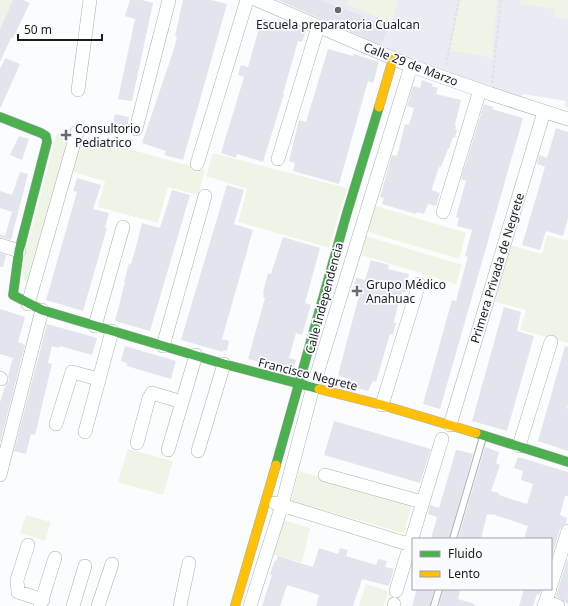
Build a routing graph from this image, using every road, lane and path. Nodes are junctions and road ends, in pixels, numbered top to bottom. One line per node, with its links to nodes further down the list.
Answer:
1 (90, 0): 11 (street)
2 (169, 0): 16 (street)
3 (247, 0): 19 (street)
4 (257, 0): 7 (street, Calle 29 de Marzo)
5 (459, 0): 10 (path)
6 (501, 0): 12 (path)
7 (318, 27): 8 (street, Calle 29 de Marzo); 18 (street)
8 (393, 59): 9 (street, Calle 29 de Marzo); 22 (street, Calle Independencia)
9 (411, 66): 10 (street, Calle 29 de Marzo); 23 (street, Calle Independencia)
10 (444, 78): 12 (street, Calle 29 de Marzo)
11 (78, 90)
12 (486, 92): 13 (street, Calle 29 de Marzo); 21 (street)
13 (544, 112): 15 (street, Calle 29 de Marzo); 42 (street, Primera Privada de Negrete)
14 (0, 117): 26 (street)
15 (568, 119)
16 (136, 129)
17 (77, 132): 28 (street)
18 (278, 159)
19 (196, 164)
20 (204, 196): 33 (street)
21 (443, 212)
22 (346, 216): 23 (street); 37 (street, Calle Independencia)
23 (363, 221): 38 (street, Calle Independencia)
24 (123, 227): 30 (street)
25 (0, 245): 26 (street)
26 (19, 252): 28 (street, Francisco Negrete)
27 (419, 284): 40 (street)
28 (28, 304): 29 (street, Francisco Negrete)
29 (42, 310): 30 (street, Francisco Negrete); 50 (street)
30 (96, 326): 31 (street, Francisco Negrete)
31 (112, 331): 33 (street, Francisco Negrete); 36 (street)
32 (551, 342): 47 (street)
33 (163, 346): 34 (street, Francisco Negrete)
34 (196, 355): 35 (street, Francisco Negrete); 39 (street)
35 (224, 364): 37 (street, Francisco Negrete); 49 (street)
36 (98, 379): 41 (street); 43 (street)
37 (300, 384): 38 (street, Francisco Negrete); 54 (street, Calle Independencia)
38 (313, 387): 40 (street, Francisco Negrete); 56 (street, Calle Independencia)
39 (182, 402): 46 (street); 48 (street)
40 (382, 405): 42 (street, Francisco Negrete)
41 (56, 424)
42 (450, 424): 44 (street, Francisco Negrete)
43 (85, 432)
44 (483, 435): 47 (street, Francisco Negrete); 59 (lane)
45 (442, 439): 55 (street)
46 (137, 443)
47 (519, 446): 51 (street, Francisco Negrete)
48 (168, 450)
49 (198, 451)
50 (2, 460): 52 (street)
51 (568, 462)
52 (0, 475)
53 (325, 475): 55 (street)
54 (265, 500): 56 (street); 67 (street, Calle Independencia)
55 (422, 502): 58 (street)
56 (282, 506): 62 (street); 68 (street, Calle Independencia)
57 (568, 531): 69 (street)
58 (413, 538)
59 (453, 538)
60 (412, 541): 62 (street)
61 (28, 545): 73 (street)
62 (411, 545): 71 (street)
63 (56, 558): 73 (street)
64 (189, 563): 76 (street)
65 (112, 564): 75 (street)
66 (86, 566): 74 (street)
67 (244, 574): 68 (street); 77 (street, Calle Independencia)
68 (259, 578): 78 (street, Calle Independencia)
69 (552, 582)
70 (439, 590): 79 (lane)
71 (396, 591)
72 (547, 599): 80 (street)
73 (41, 603)
74 (73, 606)
75 (98, 606)
76 (180, 606)
77 (235, 606)
78 (250, 606)
79 (434, 606)
80 (558, 606)

